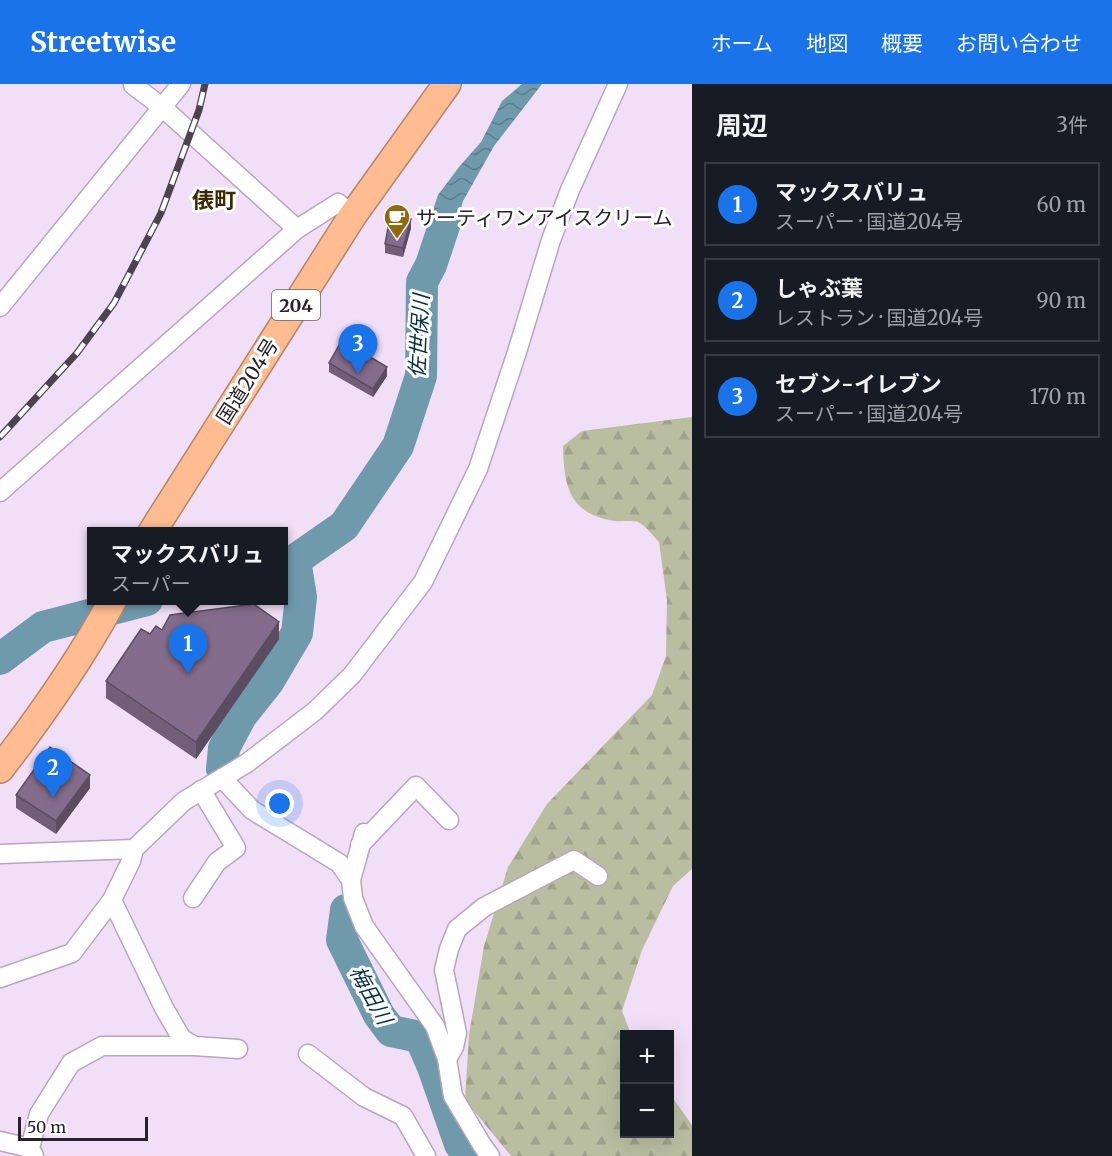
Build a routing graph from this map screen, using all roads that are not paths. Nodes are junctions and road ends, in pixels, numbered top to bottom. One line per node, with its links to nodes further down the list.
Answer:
1 (181, 84): 5 (street)
2 (447, 84): 6 (highway, 国道204号 / 204)
3 (618, 84): 13 (street)
4 (133, 85): 5 (street)
5 (162, 107): 7 (street); 8 (street)
6 (353, 215): 7 (street); 10 (highway, 国道204号 / 204)
7 (297, 230): 9 (street)
8 (0, 307)
9 (0, 492)
10 (155, 527)
11 (109, 605): 12 (highway)
12 (0, 769)
13 (222, 778): 14 (street); 21 (street)
14 (201, 790): 18 (street); 22 (street)
15 (449, 820): 17 (street)
16 (365, 827): 17 (street)
17 (360, 845): 21 (street)
18 (134, 849): 19 (street); 23 (street)
19 (0, 854)
20 (598, 876): 28 (street)
21 (351, 880): 28 (street)
22 (193, 898)
23 (112, 900): 24 (street); 25 (street)
24 (0, 978)
25 (195, 1046): 26 (street); 30 (street)
26 (238, 1049)
27 (308, 1054): 32 (street)
28 (447, 1059): 31 (street)
29 (0, 1141): 30 (street)
30 (32, 1152)
31 (488, 1155)
32 (426, 1156)

